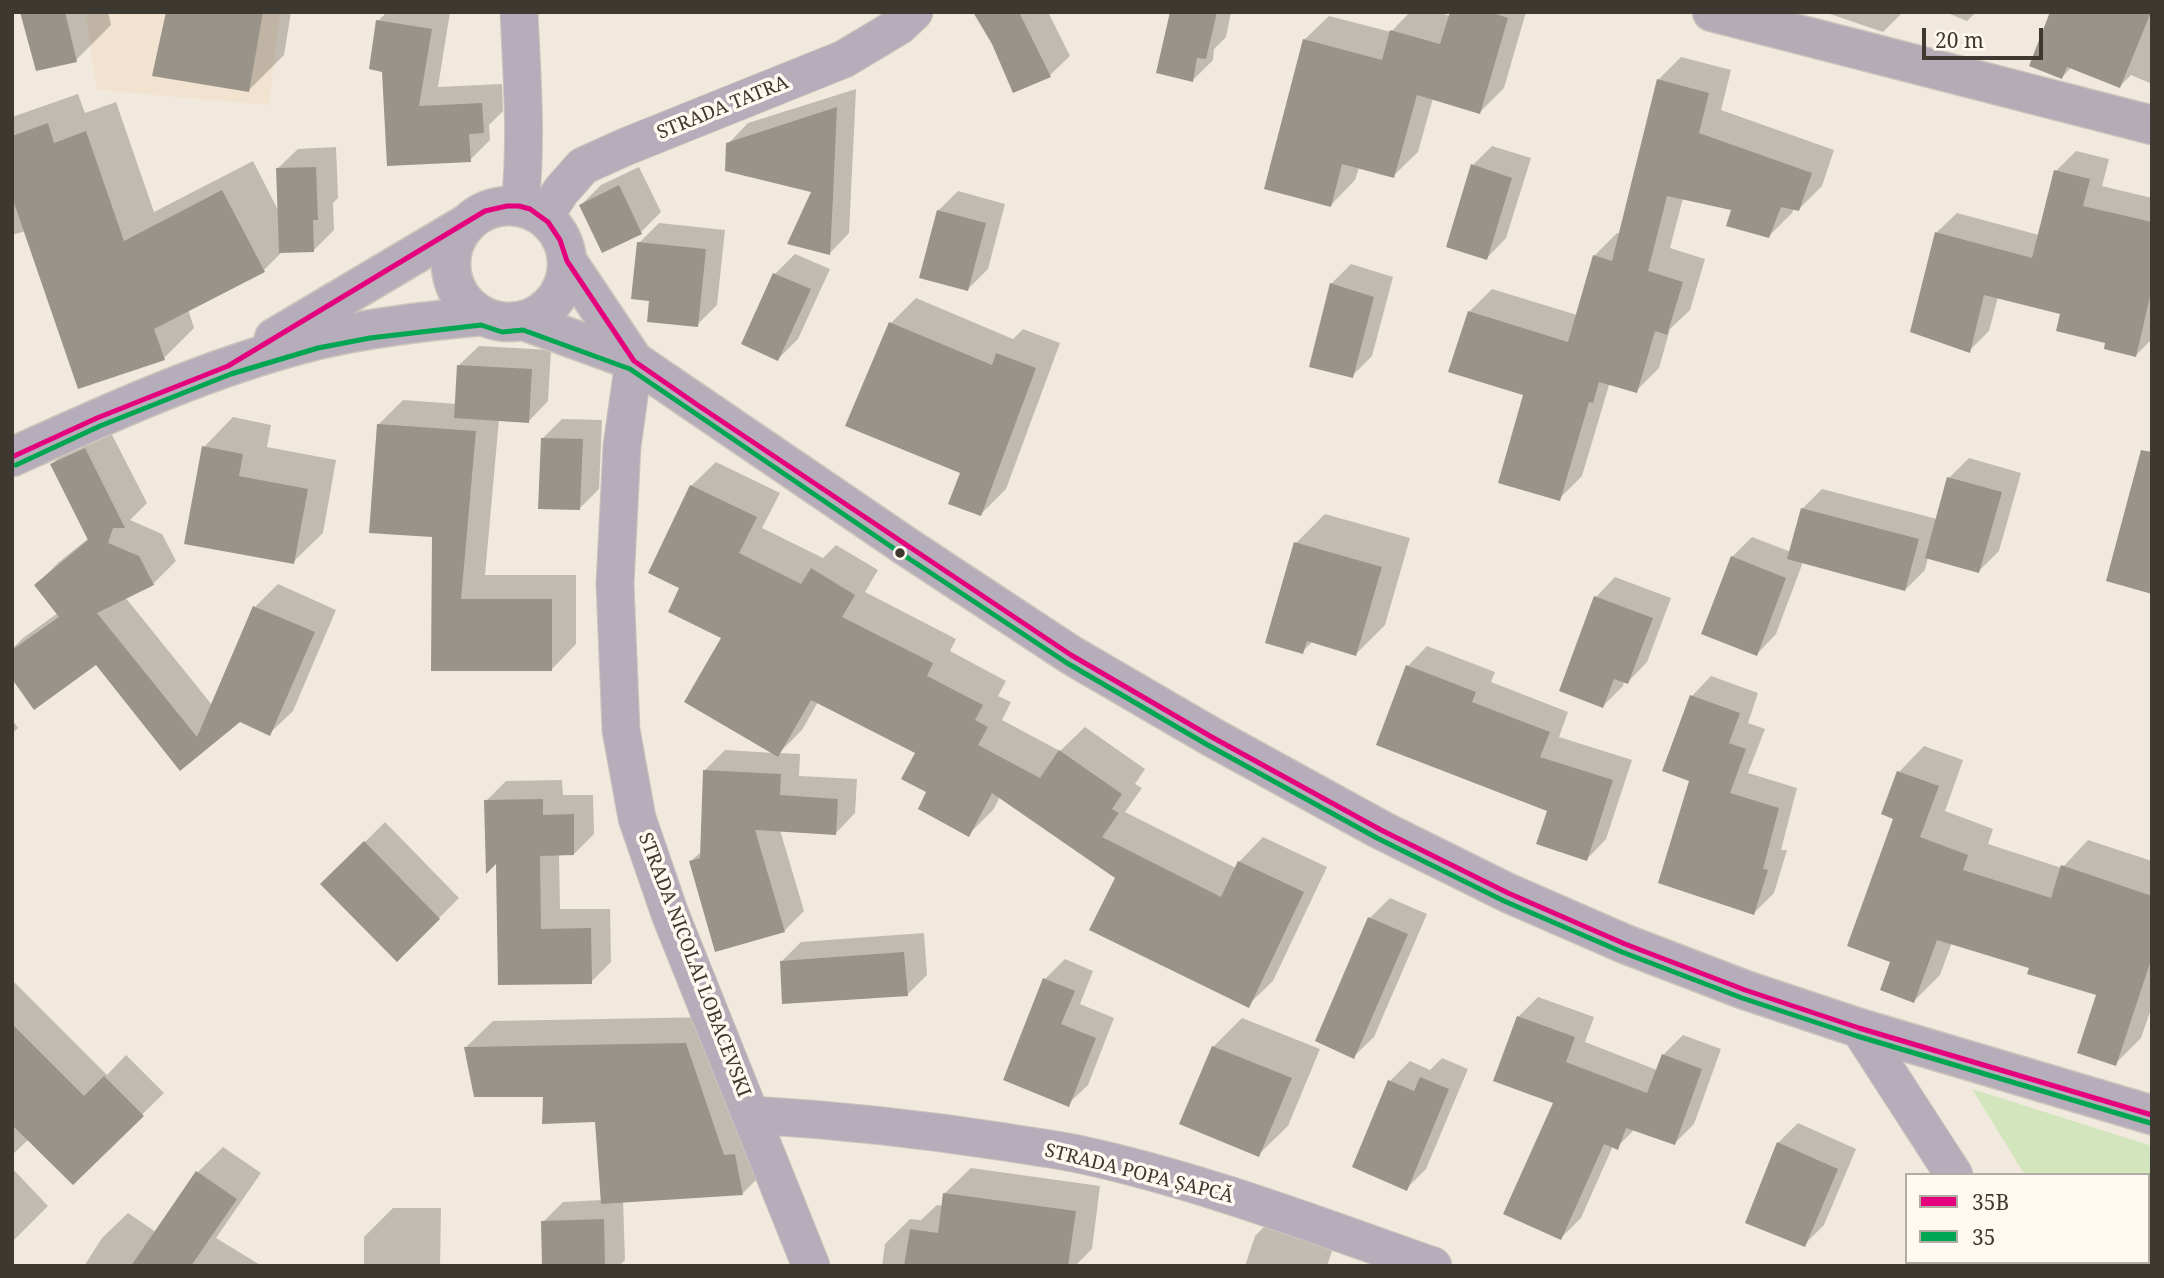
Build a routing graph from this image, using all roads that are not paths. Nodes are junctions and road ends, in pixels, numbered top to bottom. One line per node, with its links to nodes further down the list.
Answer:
1 (519, 12): 5 (street)
2 (914, 12): 5 (street, STRADA TATRA)
3 (1712, 12): 4 (main road)
4 (2152, 125)
5 (532, 212): 6 (street); 7 (street)
6 (468, 223): 8 (street); 11 (street)
7 (567, 261): 9 (street); 10 (street)
8 (482, 316): 9 (street); 11 (street)
9 (524, 321): 10 (street)
10 (635, 360): 13 (street); 14 (street, STRADA NICOLAI LOBACEVSKI)
11 (228, 366): 12 (street)
12 (12, 457)
13 (1859, 1028): 15 (street); 16 (street)
14 (752, 1115): 17 (street, STRADA NICOLAI LOBACEVSKI); 18 (street, STRADA POPA ȘAPCĂ)
15 (2152, 1115)
16 (1953, 1173)
17 (811, 1266)
18 (1433, 1266)

